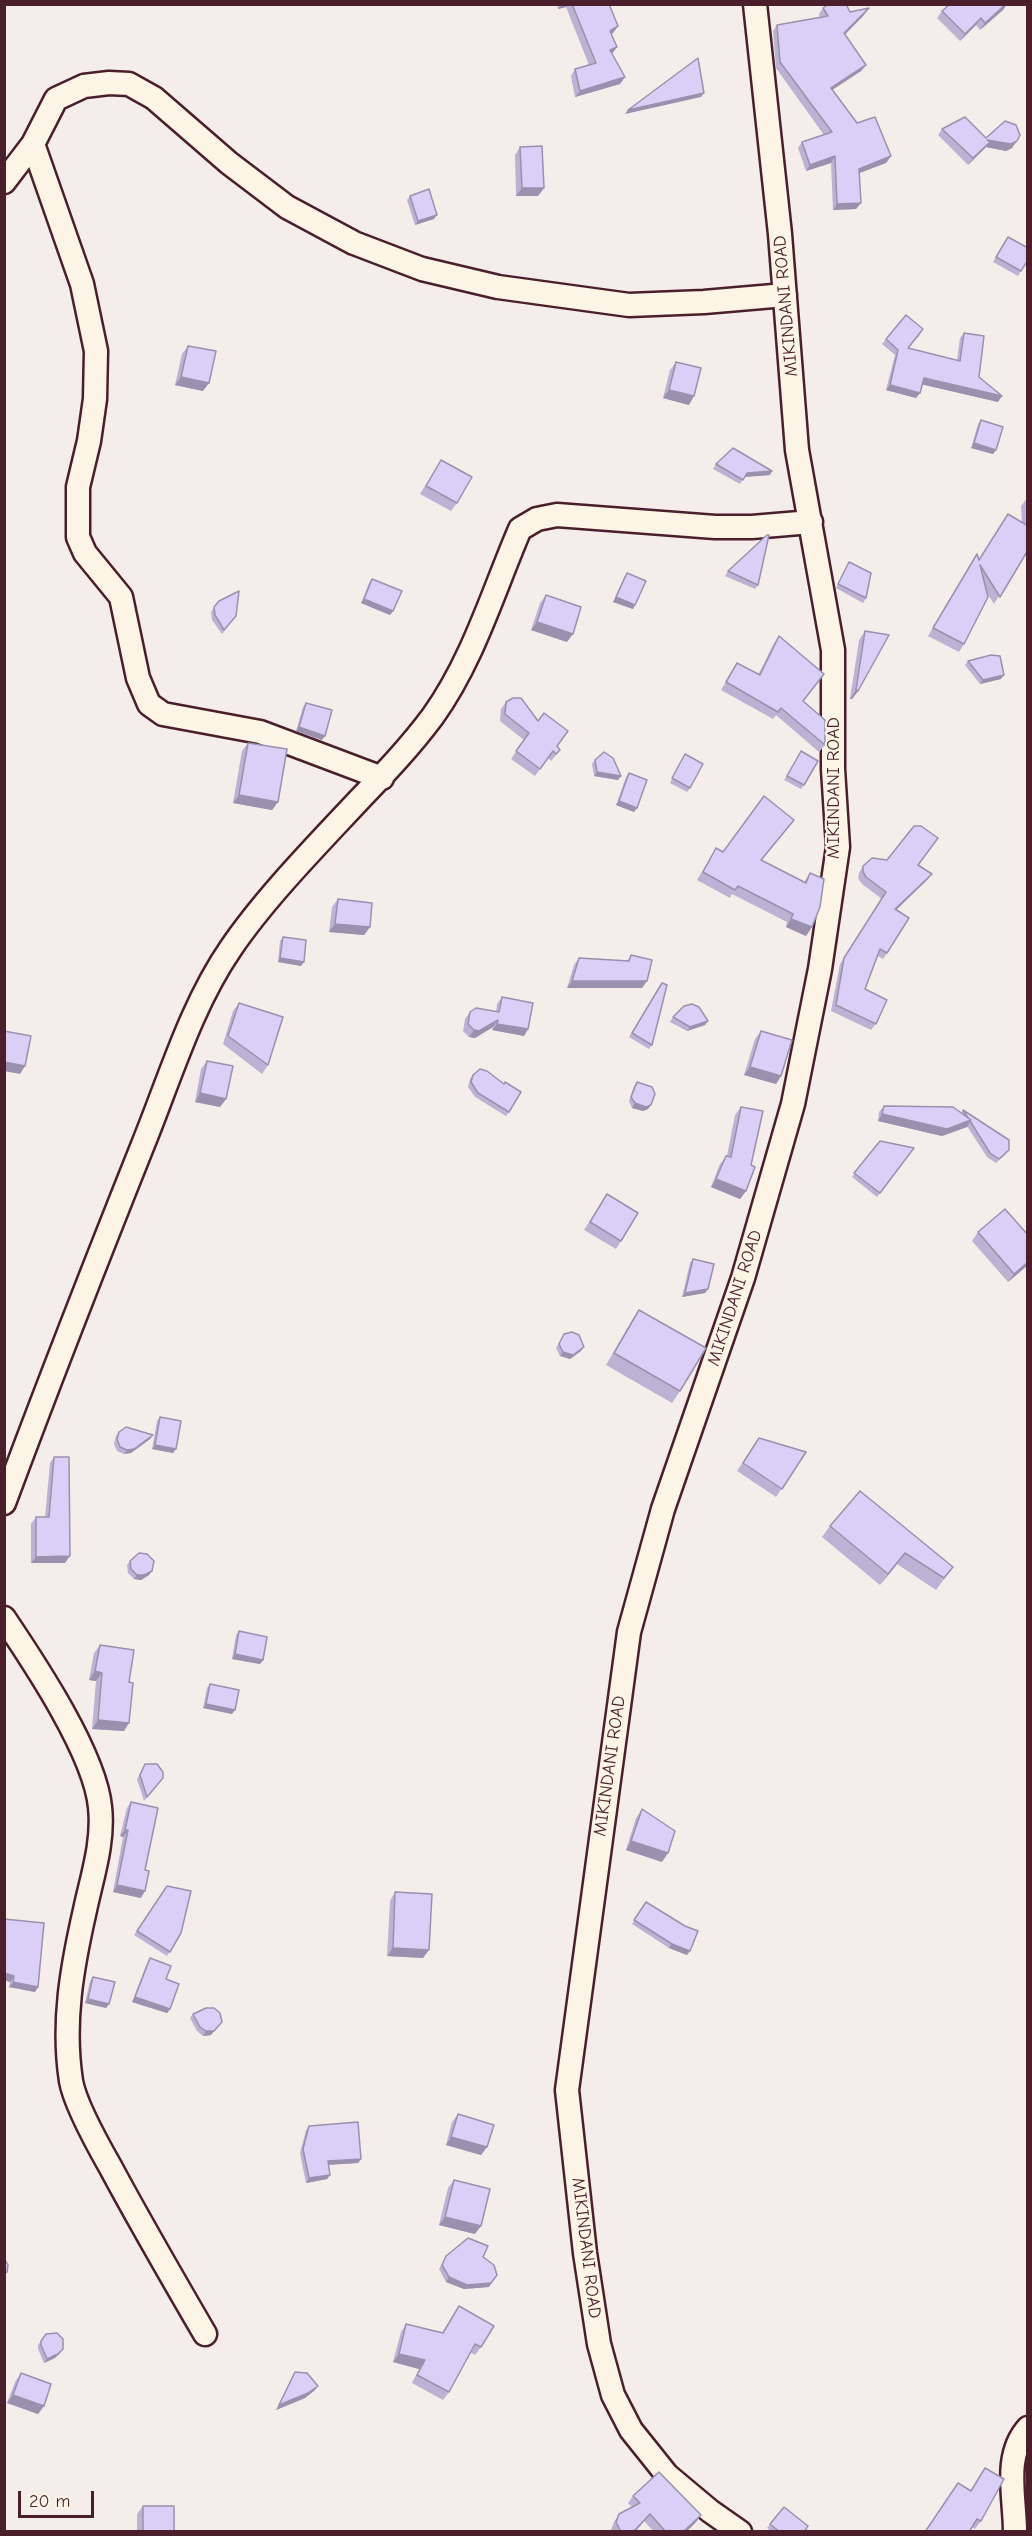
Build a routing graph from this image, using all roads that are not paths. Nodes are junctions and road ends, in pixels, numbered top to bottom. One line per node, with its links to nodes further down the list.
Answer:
1 (755, 4): 4 (street, MIKINDANI ROAD)
2 (33, 144): 3 (street); 4 (street); 6 (street)
3 (4, 182)
4 (785, 295): 5 (street, MIKINDANI ROAD)
5 (811, 522): 6 (street); 11 (street, MIKINDANI ROAD)
6 (382, 778): 7 (street)
7 (4, 1503)
8 (4, 1618): 9 (street)
9 (205, 2334)
10 (1028, 2428): 12 (street)
11 (740, 2532)
12 (1015, 2532)

